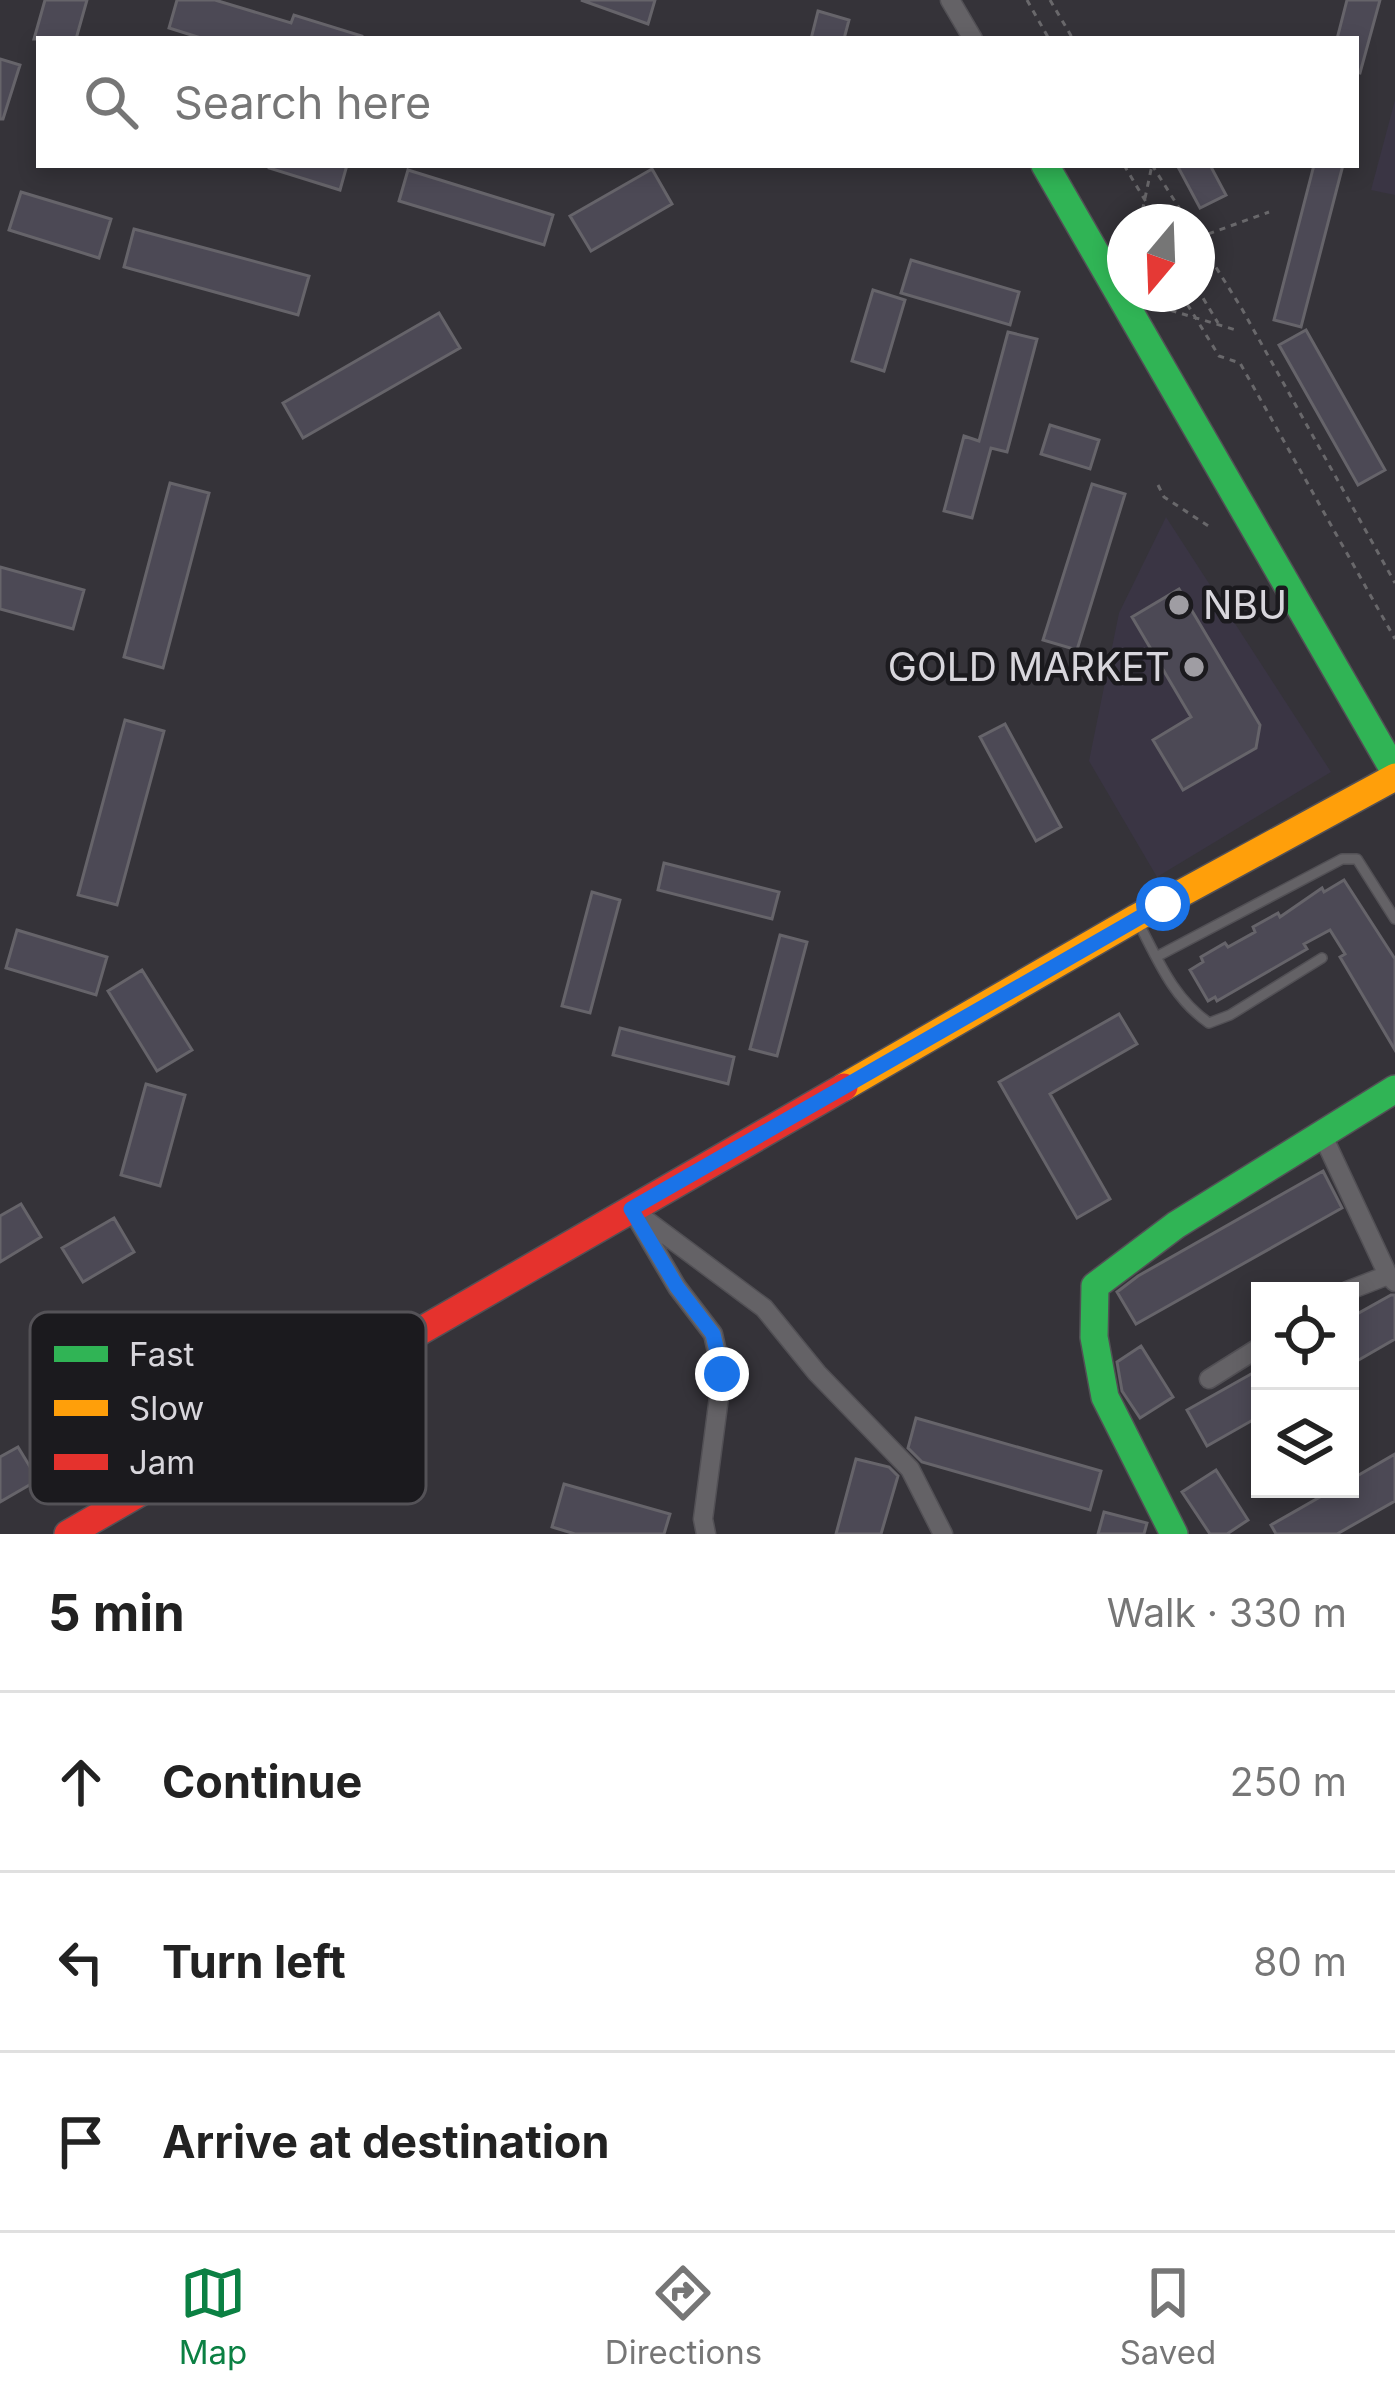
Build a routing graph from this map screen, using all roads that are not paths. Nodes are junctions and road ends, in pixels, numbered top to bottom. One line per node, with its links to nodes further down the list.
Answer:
1 (950, 0): 2 (street)
2 (971, 36)
3 (1048, 168): 4 (street)
4 (1395, 774): 5 (street)
5 (1136, 917): 7 (lane); 11 (street)
6 (1395, 919): 7 (lane)
7 (1156, 957): 8 (lane)
8 (1322, 958)
9 (1395, 1089): 10 (street)
10 (1322, 1134): 12 (street); 21 (street)
11 (631, 1209): 14 (street); 19 (street); 20 (street)
12 (1391, 1278): 13 (street)
13 (1359, 1287)
14 (426, 1327)
15 (1251, 1352): 16 (street)
16 (1209, 1379)
17 (120, 1504): 18 (street)
18 (68, 1534)
19 (706, 1534)
20 (943, 1534)
21 (1174, 1534)

